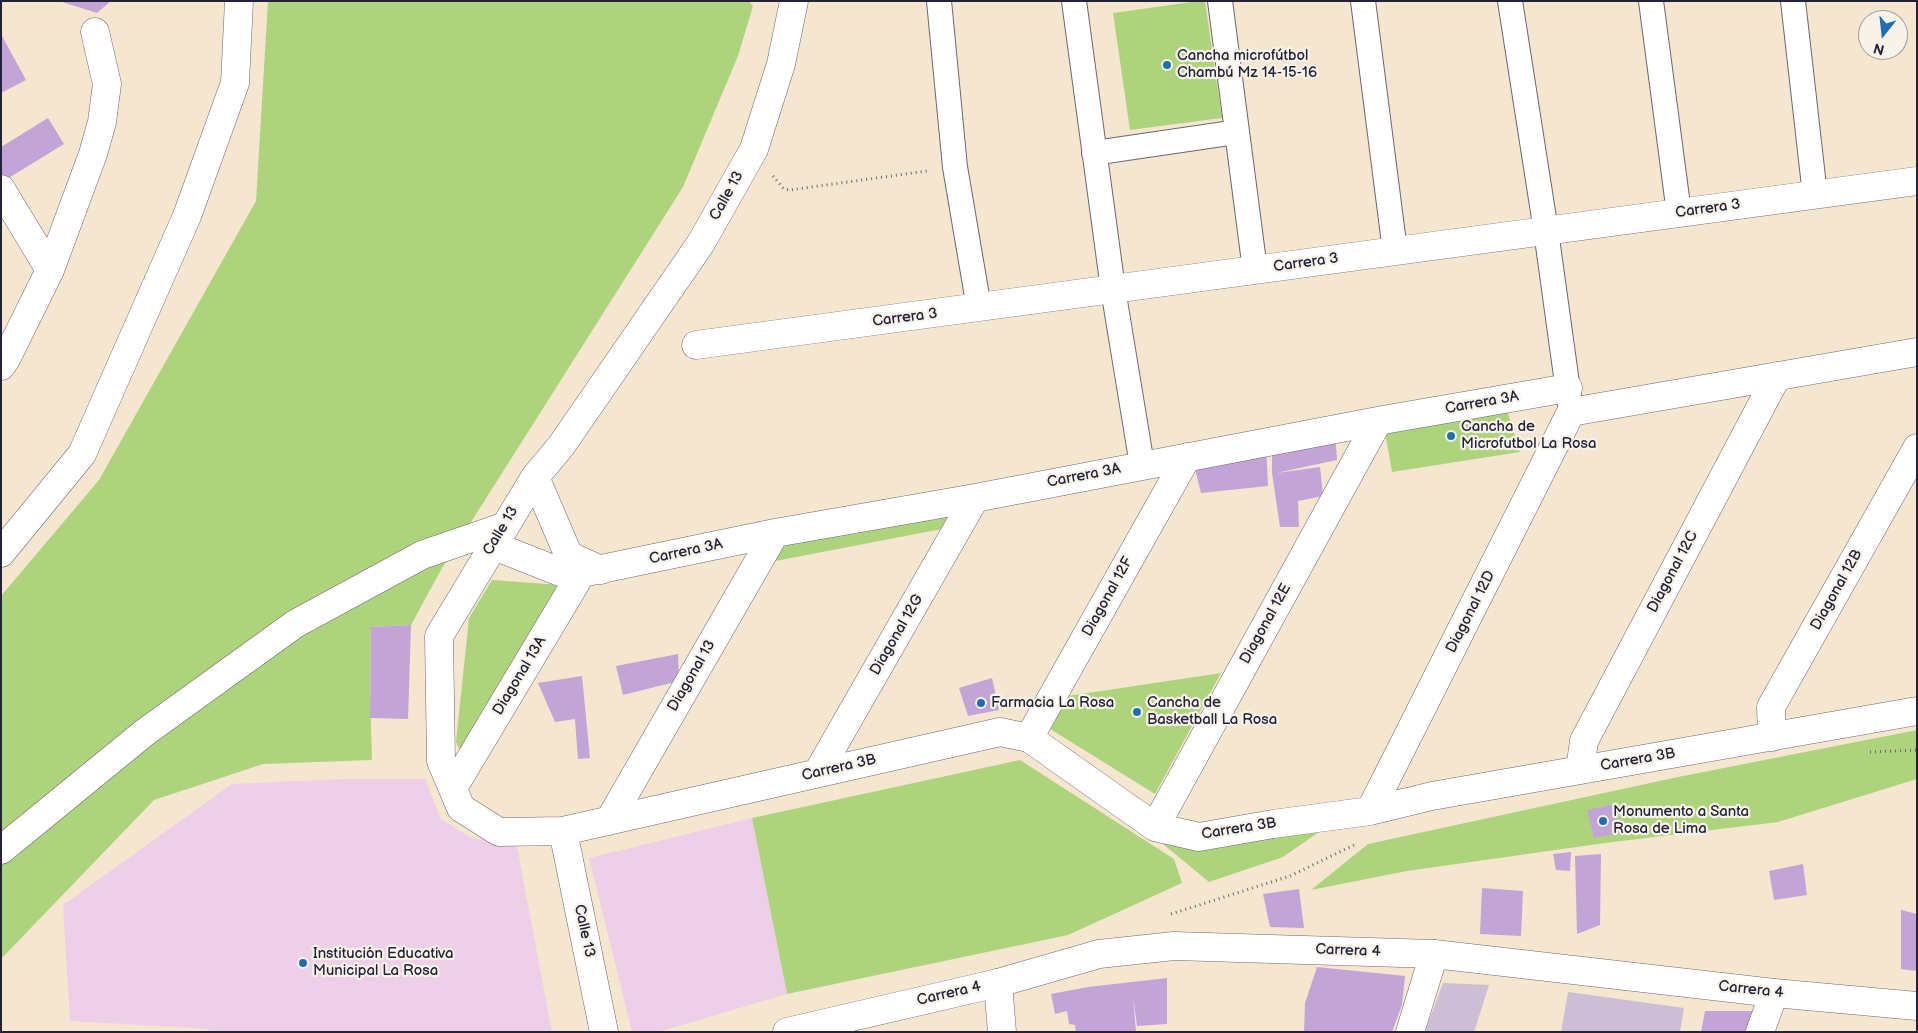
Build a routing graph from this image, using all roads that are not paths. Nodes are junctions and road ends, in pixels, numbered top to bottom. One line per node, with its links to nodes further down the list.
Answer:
1 (239, 1): 36 (street)
2 (794, 1): 32 (street, Calle 13)
3 (940, 1): 22 (street)
4 (1074, 1): 12 (street)
5 (1220, 1): 11 (street)
6 (1364, 1): 18 (street)
7 (1510, 1): 17 (street)
8 (1651, 1): 16 (street)
9 (1793, 1): 15 (street)
10 (95, 32): 19 (street)
11 (1237, 132): 12 (street); 20 (street)
12 (1094, 153): 21 (street)
13 (1917, 181): 15 (street, Carrera 3)
14 (1, 189): 19 (street)
15 (1816, 195): 16 (street, Carrera 3)
16 (1679, 213): 17 (street, Carrera 3)
17 (1546, 231): 18 (street, Carrera 3); 27 (street)
18 (1395, 251): 20 (street, Carrera 3)
19 (50, 270): 25 (street)
20 (1255, 270): 21 (street, Carrera 3)
21 (1113, 289): 22 (street, Carrera 3); 31 (street)
22 (979, 308): 23 (street, Carrera 3)
23 (696, 345)
24 (1917, 352): 26 (street, Carrera 3A)
25 (3, 361)
26 (1777, 376): 27 (street, Carrera 3A); 41 (street, Diagonal 12C)
27 (1570, 400): 28 (street, Carrera 3A); 44 (street, Diagonal 12D)
28 (1378, 422): 30 (street, Carrera 3A); 46 (street, Diagonal 12E)
29 (1917, 448): 39 (street, Diagonal 12B)
30 (1187, 457): 31 (street, Carrera 3A); 40 (street, Diagonal 12F)
31 (1142, 465): 33 (street, Carrera 3A)
32 (535, 476): 35 (street, Calle 13); 37 (street)
33 (975, 498): 34 (street, Carrera 3A); 42 (street, Diagonal 12G)
34 (775, 533): 37 (street, Carrera 3A); 45 (street, Diagonal 13)
35 (498, 536): 37 (street, Carrera 3A); 43 (street, Calle 13); 48 (street)
36 (1, 553)
37 (590, 569): 43 (street, Diagonal 13A)
38 (1917, 711): 39 (street, Carrera 3B)
39 (1772, 737): 41 (street, Carrera 3B)
40 (1029, 738): 42 (street, Carrera 3B); 46 (street, Carrera 3B)
41 (1580, 770): 44 (street, Carrera 3B)
42 (818, 772): 45 (street, Carrera 3B)
43 (452, 788): 47 (street, Calle 13)
44 (1370, 811): 46 (street, Carrera 3B)
45 (609, 821): 47 (street, Carrera 3B)
46 (1155, 827)
47 (563, 831): 53 (street, Calle 13)
48 (1, 850)
49 (1434, 954): 50 (street, Carrera 4); 51 (street, Carrera 4); 56 (street)
50 (998, 983): 54 (street, Carrera 4); 55 (street)
51 (1774, 993): 52 (street, Carrera 4); 57 (street)
52 (1917, 1006)
53 (604, 1032)
54 (787, 1032)
55 (1002, 1032)
56 (1410, 1032)
57 (1760, 1032)

